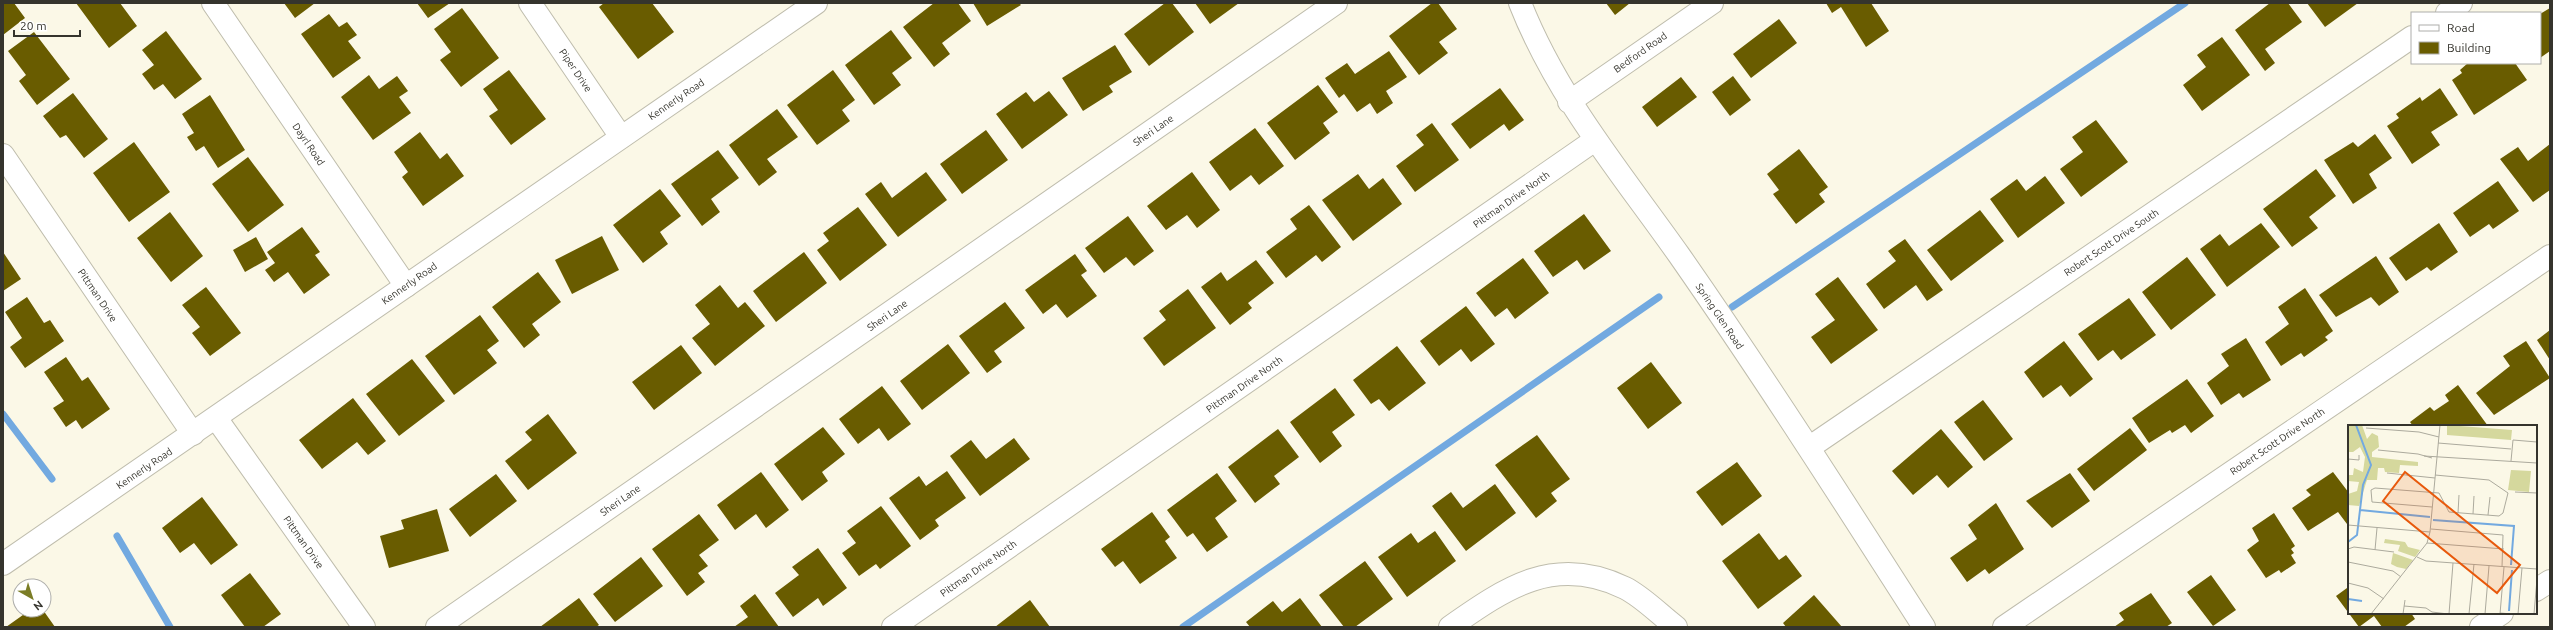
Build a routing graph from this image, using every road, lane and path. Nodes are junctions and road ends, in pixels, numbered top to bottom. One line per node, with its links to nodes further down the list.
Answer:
1 (213, 3): 15 (street, Dayrl Road)
2 (530, 3): 11 (street, Piper Drive)
3 (816, 3): 11 (street, Kennerly Road)
4 (1336, 3): 24 (street, Sheri Lane)
5 (1520, 3): 10 (street, Spring Glen Road)
6 (1712, 3): 10 (street, Bedford Road)
7 (2461, 3): 8 (street)
8 (2448, 12)
9 (2411, 38): 18 (street, Robert Scott Drive South)
10 (1569, 102): 12 (street, Spring Glen Road)
11 (621, 137): 15 (street, Kennerly Road)
12 (1595, 140): 18 (street, Spring Glen Road); 25 (street, Pittman Drive North)
13 (3, 155): 17 (street, Pittman Drive)
14 (2550, 256): 29 (street, Robert Scott Drive North)
15 (406, 286): 16 (street, Kennerly Road)
16 (216, 418): 17 (street, Kennerly Road); 23 (street, Pittman Drive)
17 (193, 434): 19 (street, Kennerly Road)
18 (1810, 447): 28 (street, Spring Glen Road)
19 (3, 564)
20 (2550, 581): 21 (street)
21 (2537, 589)
22 (2500, 614): 30 (street)
23 (364, 627)
24 (438, 627)
25 (893, 627)
26 (1450, 627): 27 (street)
27 (1676, 627)
28 (1924, 627)
29 (2004, 627)
30 (2481, 627)

